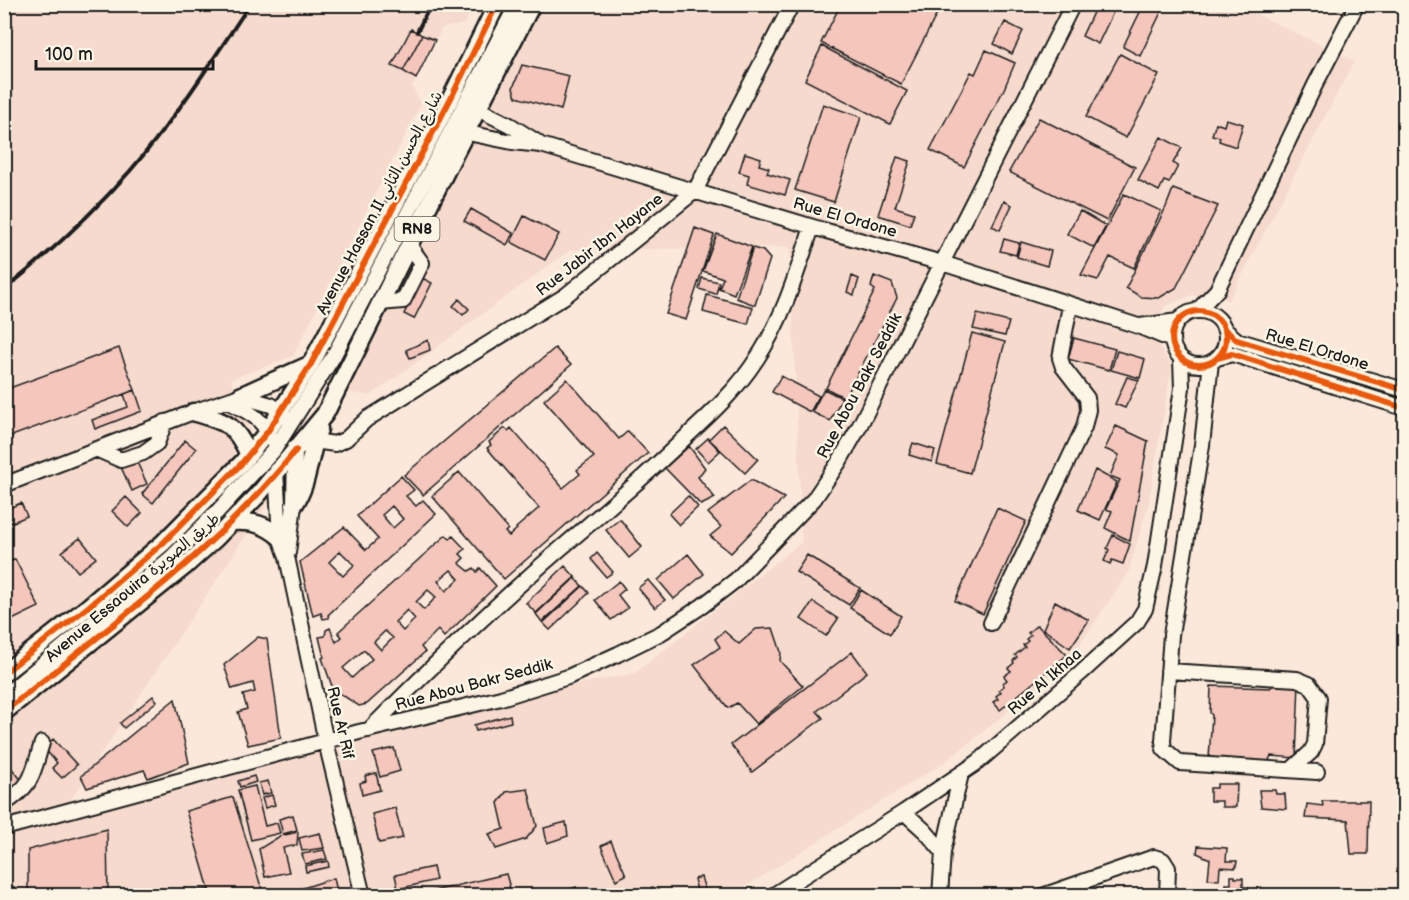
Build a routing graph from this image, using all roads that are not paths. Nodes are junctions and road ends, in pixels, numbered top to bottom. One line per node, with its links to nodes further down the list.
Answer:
1 (497, 4): 7 (main road, Avenue Hassan II شارع الحسن الثاني / RN8)
2 (516, 4): 7 (street)
3 (532, 4): 7 (main road, Avenue Hassan II شارع الحسن الثاني / RN8)
4 (792, 4): 10 (street, Rue Jabir Ibn Hayane)
5 (1073, 4): 12 (street, Rue Abou Bakr Seddik)
6 (1357, 4): 13 (street)
7 (465, 103): 8 (main road, Avenue Hassan II شارع الحسن الثاني / RN8); 8 (main road, Avenue Hassan II شارع الحسن الثاني / RN8); 9 (street, Rue El Ordone)
8 (451, 129): 9 (street, Rue El Ordone); 22 (main road, Avenue Hassan II شارع الحسن الثاني / RN8); 28 (main road, Avenue Hassan II شارع الحسن الثاني / RN8); 29 (street)
9 (542, 145): 10 (street, Rue El Ordone)
10 (695, 191): 11 (street, Rue El Ordone); 32 (street, Rue Jabir Ibn Hayane)
11 (812, 226): 12 (street, Rue El Ordone); 48 (street)
12 (942, 263): 14 (street, Rue El Ordone); 48 (street, Rue Abou Bakr Seddik)
13 (1217, 290): 15 (street); 17 (street)
14 (1070, 306): 18 (street, Rue El Ordone); 43 (street)
15 (1197, 311): 16 (street); 17 (street)
16 (1178, 321): 18 (street, Rue El Ordone); 19 (street)
17 (1220, 323): 21 (street); 24 (street, Rue El Ordone)
18 (1138, 326): 19 (street, Rue El Ordone)
19 (1172, 340): 20 (street)
20 (1181, 359): 21 (street); 23 (street, Rue Al Ikhaa)
21 (1210, 362): 23 (street); 26 (street, Rue El Ordone); 44 (street)
22 (311, 364): 25 (main road); 29 (main road, Avenue Hassan II شارع الحسن الثاني / RN8)
23 (1182, 388): 53 (street, Rue Al Ikhaa)
24 (1404, 390)
25 (233, 398): 27 (street); 29 (street); 31 (street)
26 (1404, 408)
27 (193, 412): 30 (street); 36 (main road)
28 (325, 414): 32 (main road); 35 (main road, Avenue Hassan II شارع الحسن الثاني / RN8)
29 (287, 419): 31 (main road, Avenue Essaouira طريق الصويرة / RN8); 34 (street); 35 (street, Rue Ar Rif)
30 (165, 422): 33 (street); 33 (street)
31 (268, 431): 34 (street, Rue Ar Rif); 36 (main road, Avenue Essaouira طريق الصويرة / RN8)
32 (314, 441): 39 (main road)
33 (96, 449): 38 (street)
34 (274, 450): 37 (street, Rue Ar Rif); 46 (street)
35 (296, 450): 37 (main road, Avenue Essaouira طريق الصويرة / RN8); 39 (street, Rue Ar Rif)
36 (249, 455): 45 (main road, Avenue Essaouira طريق الصويرة / RN8)
37 (276, 474): 40 (main road, Avenue Essaouira طريق الصويرة / RN8); 41 (street, Rue Ar Rif)
38 (4, 485)
39 (294, 505): 42 (street, Rue Ar Rif)
40 (233, 522): 41 (main road); 47 (main road, Avenue Essaouira طريق الصويرة / RN8)
41 (280, 537): 42 (street, Rue Ar Rif)
42 (287, 557): 49 (street, Rue Ar Rif)
43 (991, 623)
44 (1168, 671): 51 (street); 51 (street)
45 (4, 673)
46 (4, 696)
47 (4, 712)
48 (369, 730): 49 (street, Rue Abou Bakr Seddik)
49 (326, 742): 57 (street, Rue Abou Bakr Seddik); 59 (street, Rue Ar Rif)
50 (42, 743): 54 (street)
51 (1292, 770): 52 (street)
52 (1317, 772)
53 (961, 774): 56 (street, Rue Al Ikhaa); 58 (street)
54 (4, 804)
55 (4, 812): 57 (street)
56 (904, 812): 58 (street); 60 (street, Rue Al Ikhaa)
57 (9, 826)
58 (944, 852): 61 (street)
59 (363, 896)
60 (772, 896)
61 (940, 896)
62 (1042, 896): 63 (street)
63 (1167, 896)

